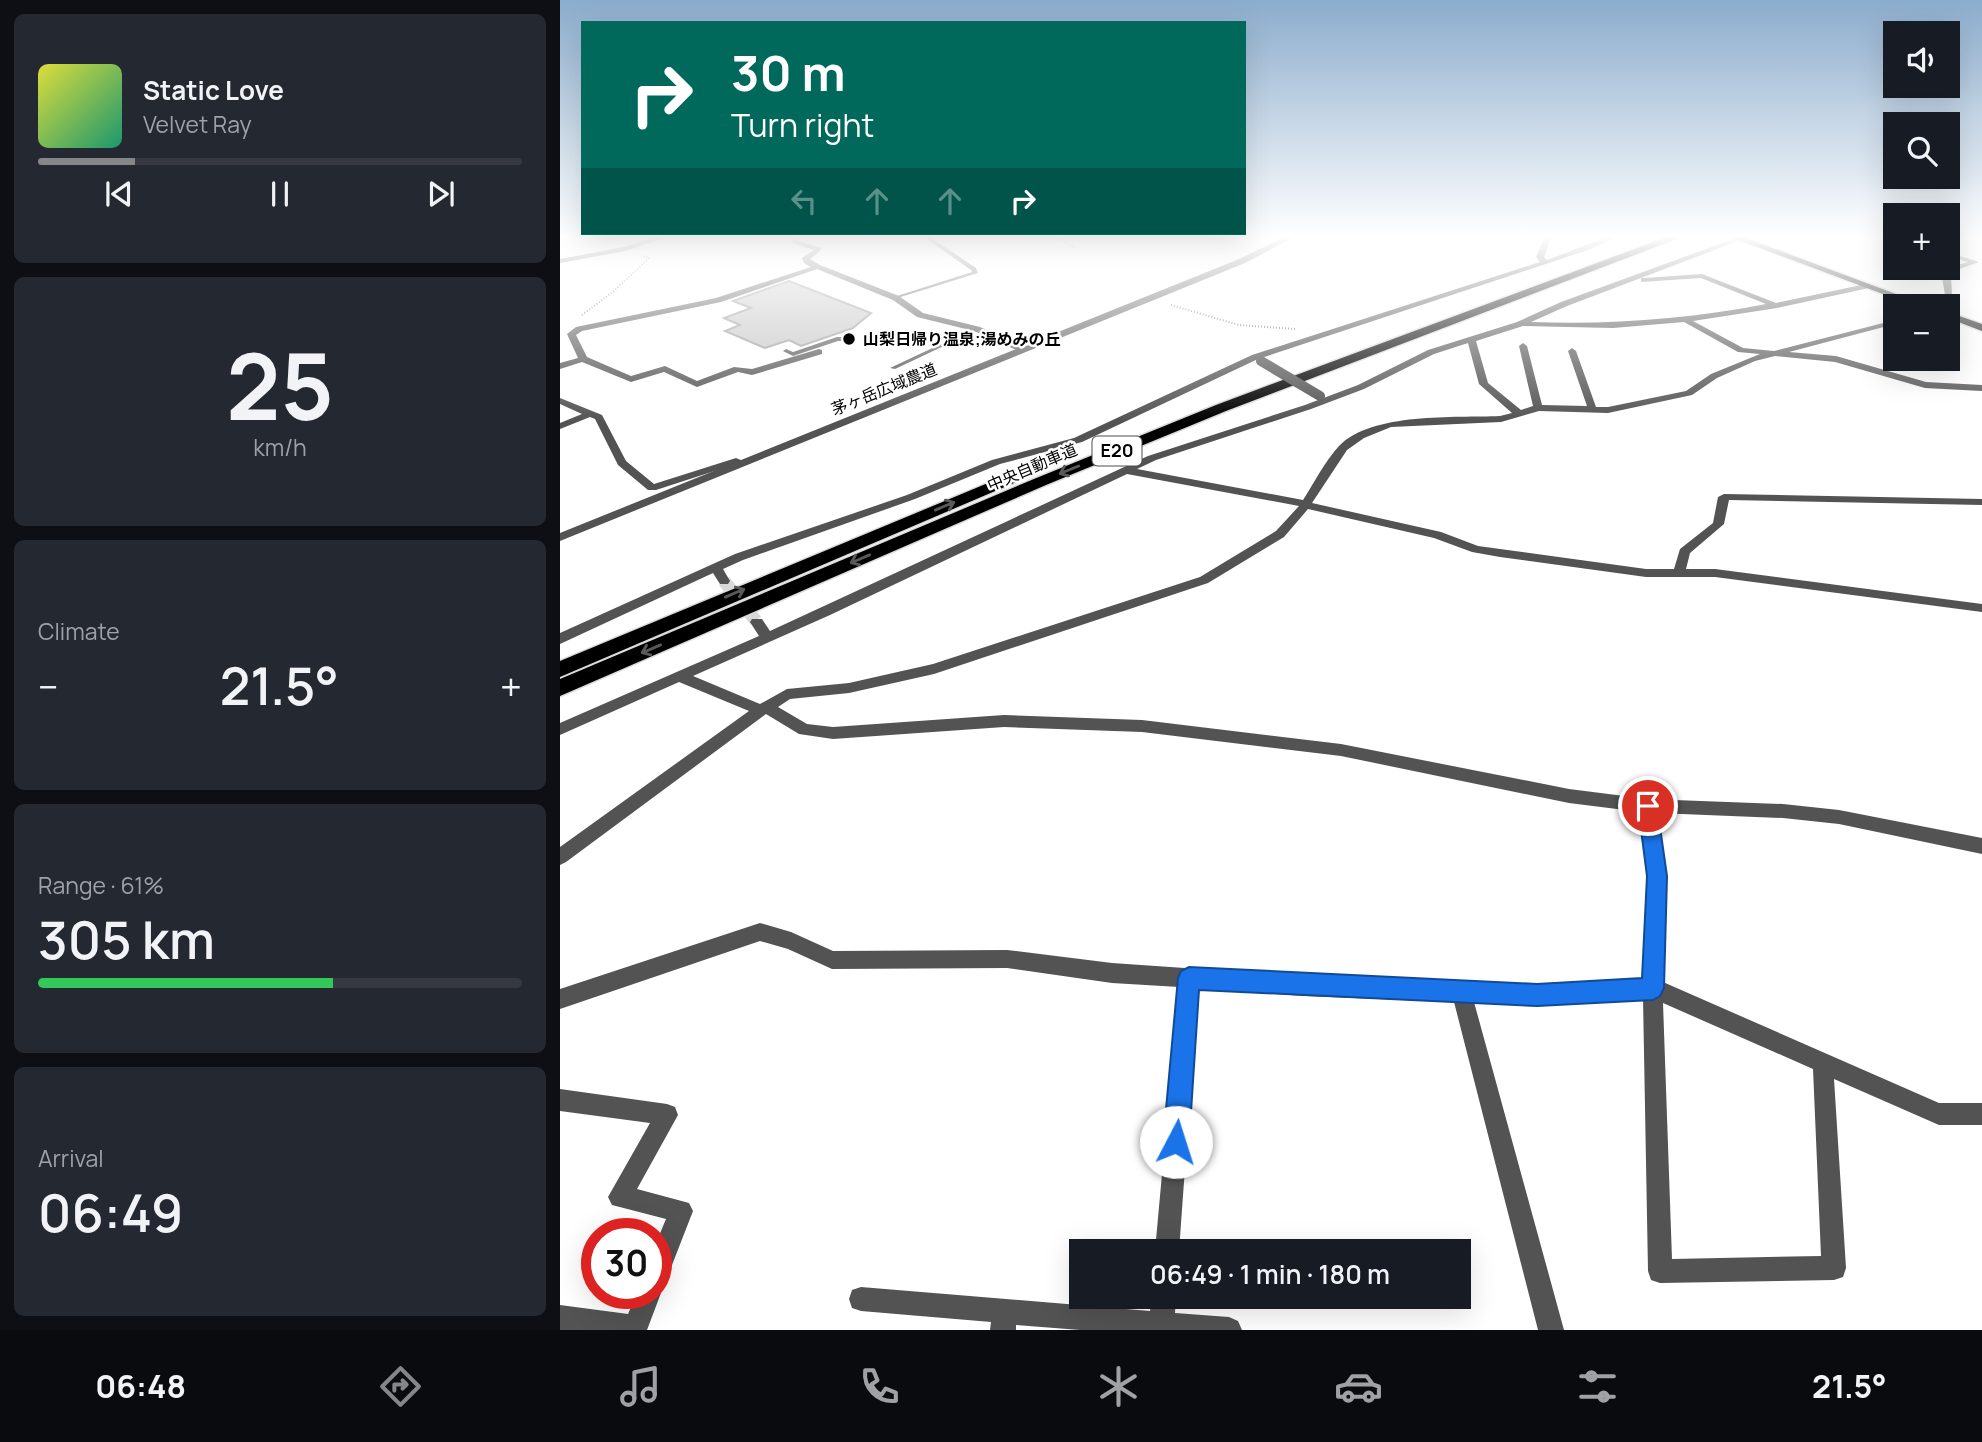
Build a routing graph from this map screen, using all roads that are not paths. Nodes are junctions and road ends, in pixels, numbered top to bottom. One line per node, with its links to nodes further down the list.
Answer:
1 (727, 297): 26 (street)
2 (899, 297): 10 (lane)
3 (1154, 297): 21 (street, 茅ヶ岳広域農道)
4 (1442, 297): 27 (street)
5 (1487, 297): 50 (highway, 中央自動車道 / E20, one-way to 5)
6 (1506, 297): 52 (highway, 中央自動車道 / E20, one-way to 52)
7 (1587, 297): 14 (street)
8 (1755, 297): 11 (street)
9 (1817, 297): 11 (street)
10 (896, 298): 17 (street)
11 (1777, 306): 12 (street)
12 (1686, 320): 14 (street); 25 (street)
13 (1960, 320): 16 (main road)
14 (1520, 324): 19 (street)
15 (1883, 325): 25 (street)
16 (1982, 328)
17 (977, 329): 21 (street); 29 (lane)
18 (849, 339): 22 (lane)
19 (1471, 339): 31 (street); 36 (street)
20 (1523, 346): 33 (street)
21 (1024, 350): 38 (street, 茅ヶ岳広域農道)
22 (786, 351)
23 (1572, 351): 34 (street)
24 (819, 352): 26 (street)
25 (1773, 352): 30 (street); 34 (street)
26 (583, 359): 28 (street)
27 (1258, 359): 31 (street, bridge); 43 (street)
28 (560, 366)
29 (893, 368)
30 (1982, 388)
31 (1324, 398): 39 (street)
32 (560, 401): 35 (street)
33 (1538, 408): 34 (street); 36 (street)
34 (1593, 411)
35 (590, 414): 37 (street); 38 (street)
36 (1520, 414): 41 (street)
37 (560, 426)
38 (743, 463): 42 (street, 茅ヶ岳広域農道)
39 (1124, 470): 41 (street); 48 (street)
40 (1982, 502): 44 (street)
41 (1305, 504): 44 (street); 53 (street)
42 (560, 537)
43 (716, 567): 45 (street); 49 (street)
44 (1679, 573): 46 (street)
45 (724, 581)
46 (1982, 608)
47 (757, 622): 48 (street)
48 (767, 637): 51 (street)
49 (560, 639)
50 (560, 668)
51 (678, 676): 53 (street); 54 (street)
52 (560, 688)
53 (764, 708): 55 (street); 57 (street)
54 (560, 729)
55 (1648, 806): 56 (street); 59 (street)
56 (1982, 846)
57 (560, 857)
58 (1189, 978): 60 (street); 61 (street); 66 (street)
59 (1653, 988): 60 (street); 62 (street); 62 (street)
60 (1461, 992): 75 (street)
61 (560, 999)
62 (1823, 1063): 64 (street)
63 (560, 1100): 65 (street)
64 (1982, 1114)
65 (672, 1233)
66 (1168, 1239)
67 (862, 1299): 71 (street)
68 (643, 1309): 73 (street)
69 (1163, 1309): 72 (street)
70 (560, 1318): 73 (street)
71 (1004, 1321): 72 (street)
72 (1161, 1324): 74 (street)
73 (635, 1329)
74 (1229, 1330)
75 (1551, 1330)

